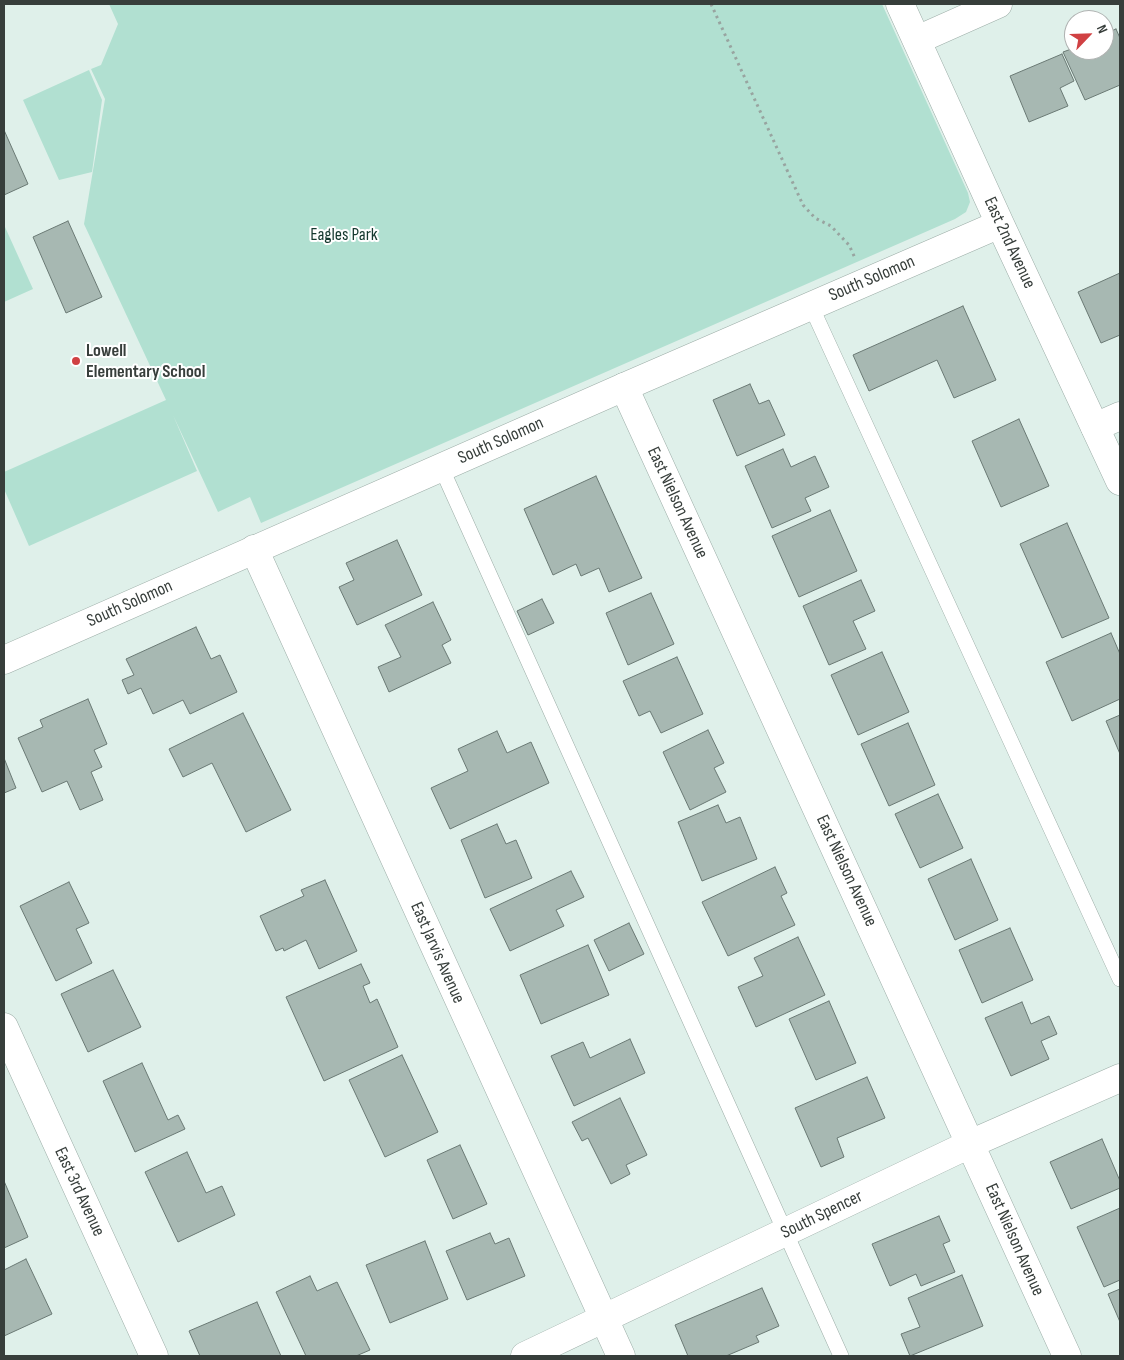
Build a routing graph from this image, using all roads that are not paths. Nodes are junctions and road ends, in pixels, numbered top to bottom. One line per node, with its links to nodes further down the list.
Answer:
1 (900, 4): 3 (street, East 2nd Avenue)
2 (998, 4): 3 (street)
3 (917, 40): 4 (street, East 2nd Avenue)
4 (1000, 224): 5 (street, South Solomon); 8 (street, East 2nd Avenue)
5 (811, 306): 6 (street, South Solomon); 13 (lane)
6 (624, 387): 9 (street, South Solomon); 16 (street, East Nielson Avenue)
7 (1120, 416): 8 (street)
8 (1096, 427): 10 (street, East 2nd Avenue)
9 (441, 467): 11 (street, South Solomon); 17 (lane)
10 (1120, 481)
11 (254, 549): 12 (street, South Solomon); 18 (street, East Jarvis Avenue)
12 (4, 660)
13 (1120, 979)
14 (4, 1027): 19 (street, East 3rd Avenue)
15 (1120, 1078): 16 (street, South Spencer)
16 (970, 1144): 17 (street, South Spencer); 23 (street, East Nielson Avenue)
17 (784, 1234): 18 (street, South Spencer); 22 (lane)
18 (604, 1320): 20 (street, South Spencer); 21 (street, East Jarvis Avenue)
19 (154, 1356)
20 (525, 1356)
21 (621, 1356)
22 (840, 1356)
23 (1067, 1356)

